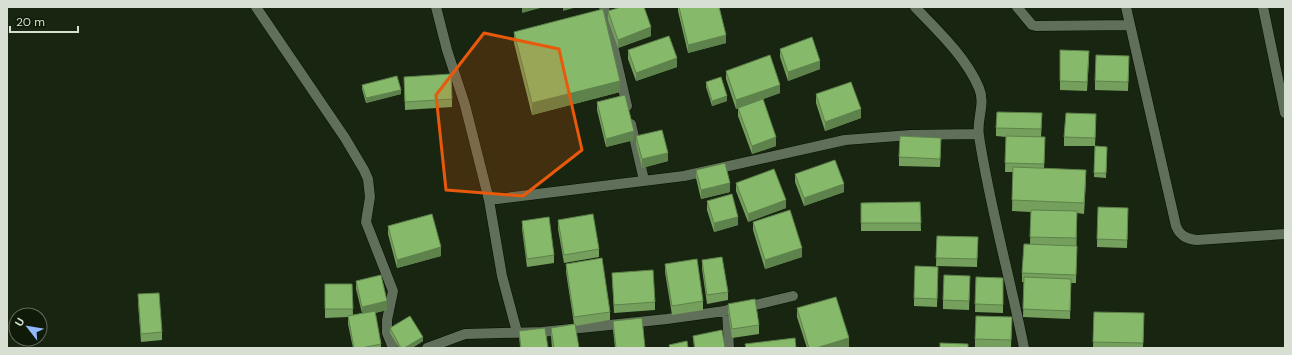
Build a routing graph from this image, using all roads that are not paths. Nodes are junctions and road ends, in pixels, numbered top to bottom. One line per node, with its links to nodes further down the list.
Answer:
1 (256, 7): 17 (street)
2 (436, 7): 12 (street)
3 (604, 7): 11 (street)
4 (916, 7): 10 (street)
5 (1017, 7): 8 (street)
6 (1126, 7): 8 (street)
7 (1263, 7): 9 (street)
8 (1129, 25): 13 (street)
9 (1285, 114)
10 (978, 134): 11 (street); 20 (street)
11 (644, 180): 12 (street)
12 (489, 200): 16 (street)
13 (1285, 234)
14 (793, 296): 15 (street)
15 (727, 310): 16 (street); 19 (street)
16 (518, 332): 18 (street)
17 (393, 348)
18 (427, 348)
19 (729, 348)
20 (1024, 348)

